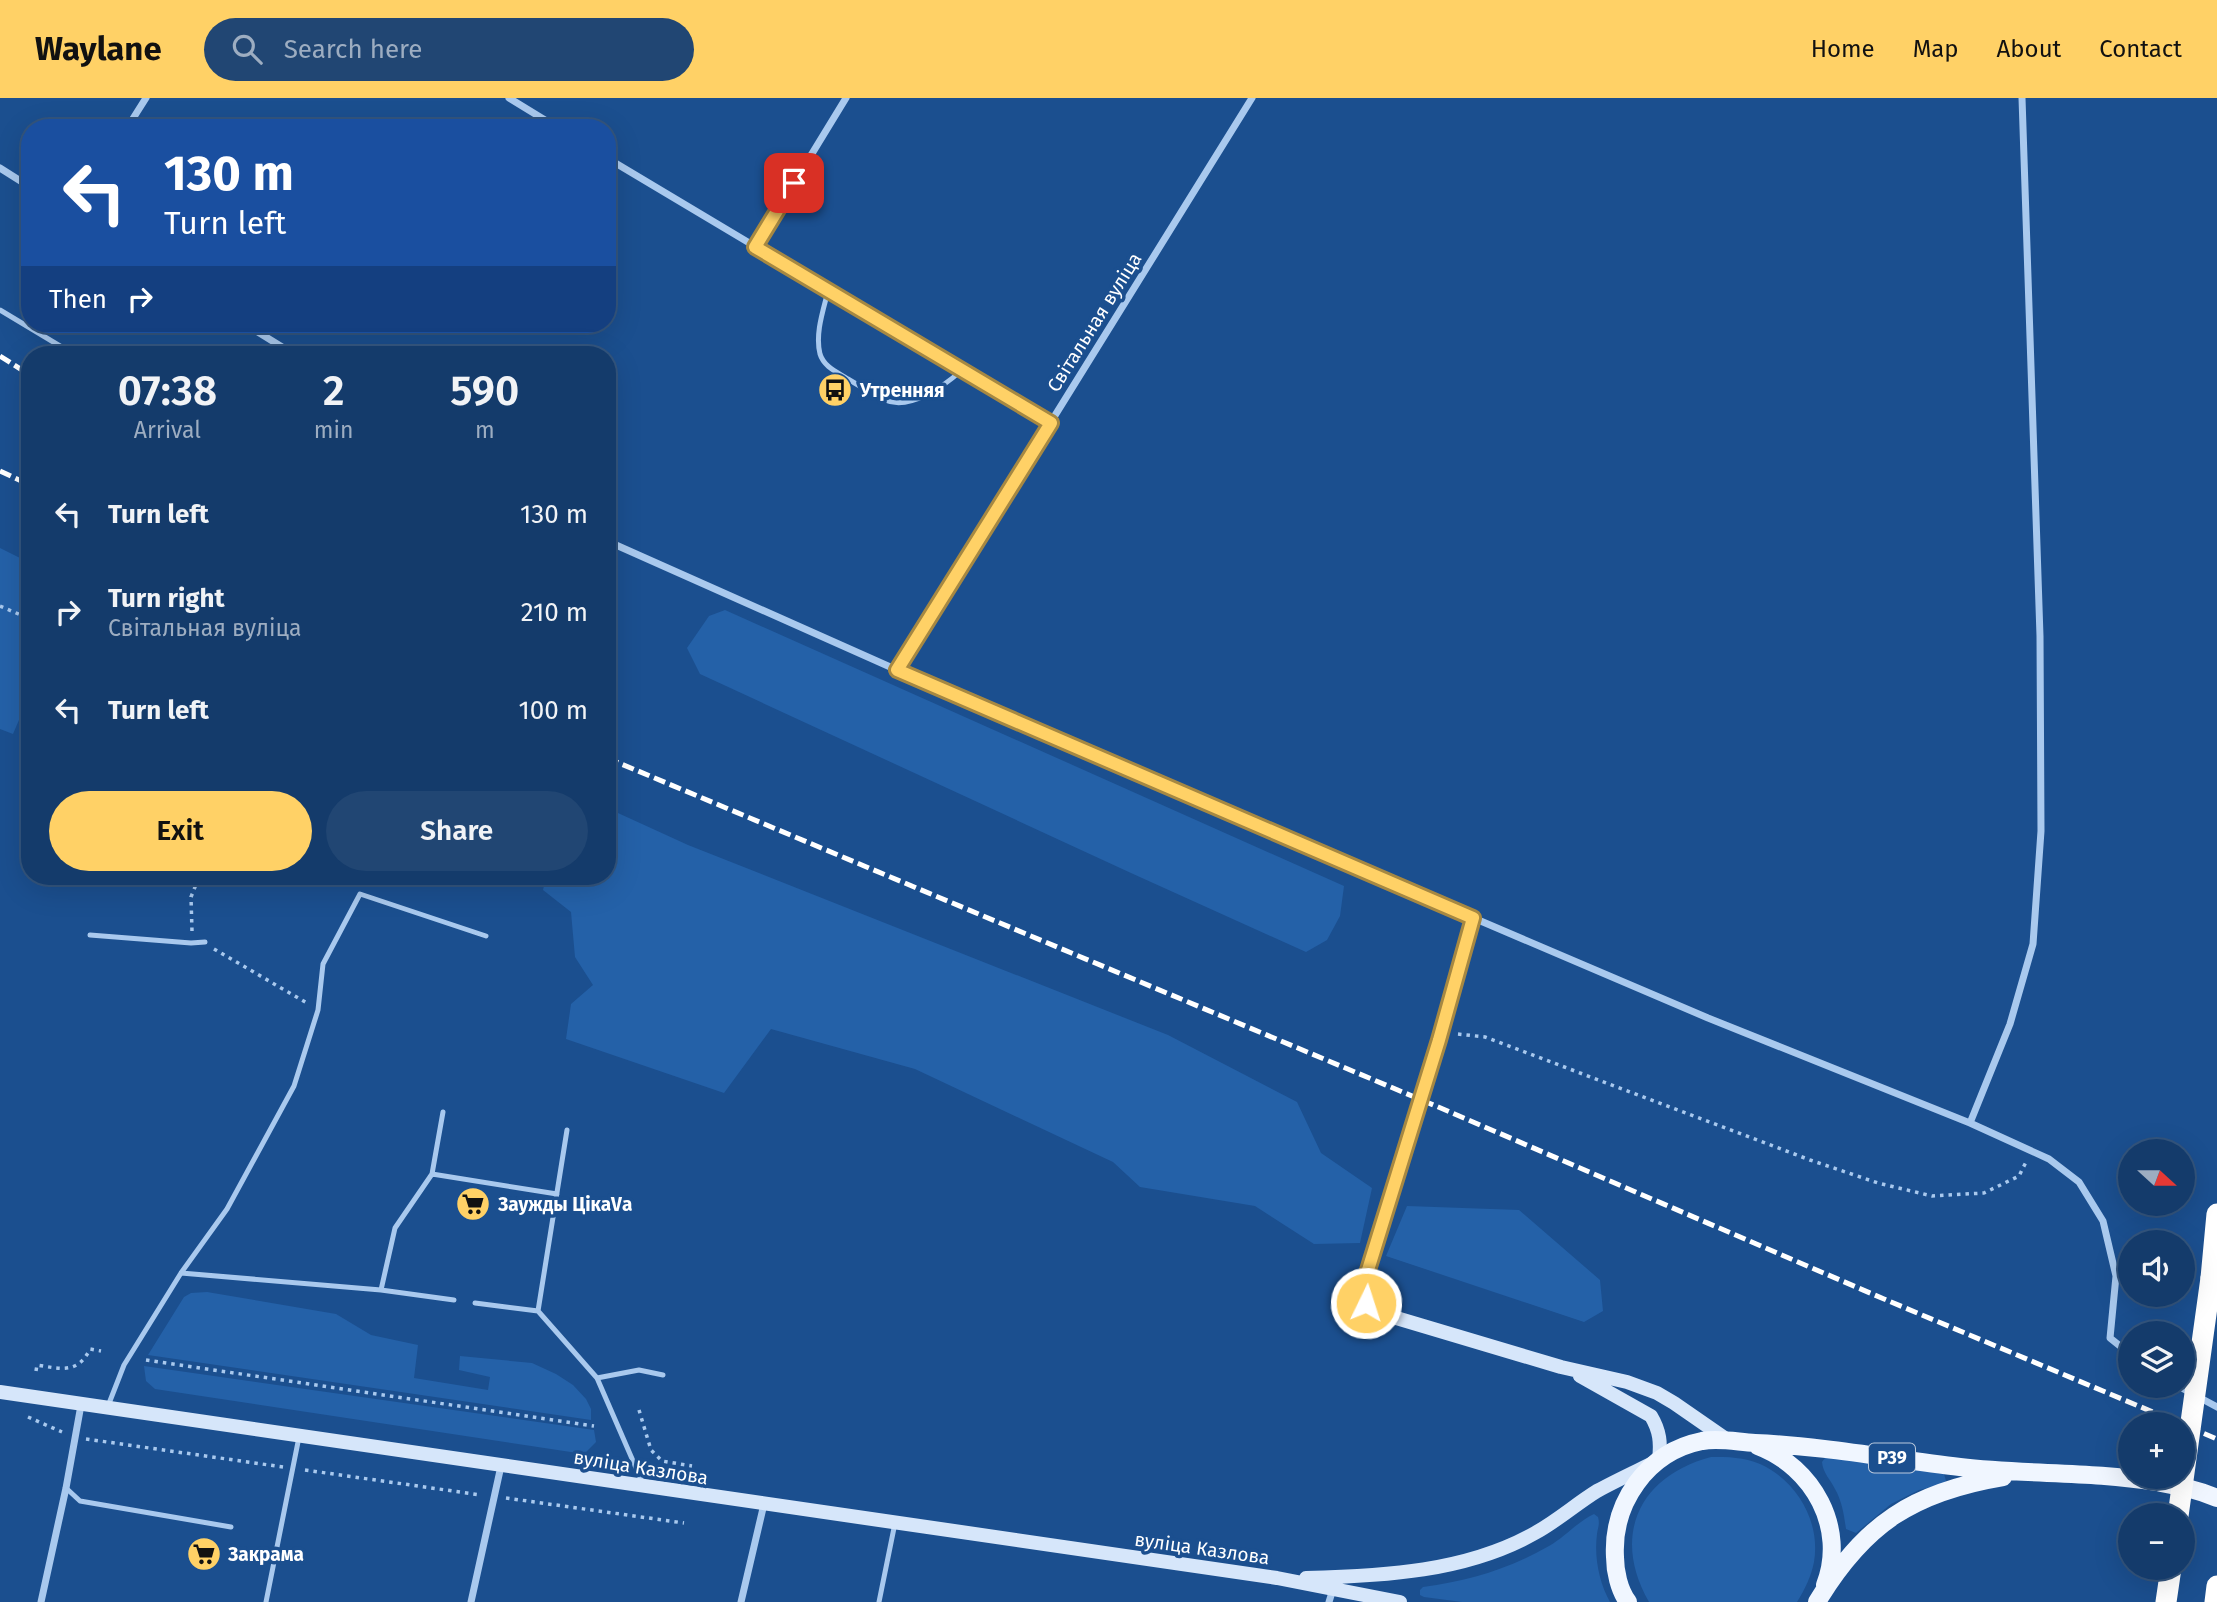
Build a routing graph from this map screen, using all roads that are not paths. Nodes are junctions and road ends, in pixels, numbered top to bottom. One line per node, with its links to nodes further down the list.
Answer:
1 (146, 98): 6 (street)
2 (509, 98): 7 (street)
3 (846, 98): 11 (street)
4 (1252, 98): 20 (street, Світальная вуліца)
5 (2022, 98): 28 (street)
6 (133, 119)
7 (543, 119)
8 (616, 163): 11 (street)
9 (0, 168): 10 (street)
10 (21, 181)
11 (755, 247): 12 (street)
12 (828, 291): 19 (street); 19 (lane)
13 (0, 310): 14 (lane)
14 (21, 323)
15 (38, 333): 17 (lane)
16 (260, 333): 18 (street)
17 (60, 346)
18 (280, 346)
19 (962, 370): 20 (street)
20 (1051, 423): 22 (street, Світальная вуліца)
21 (616, 545): 22 (street)
22 (897, 670): 23 (street)
23 (1473, 918): 28 (street); 39 (main road)
24 (90, 935): 26 (lane)
25 (486, 936): 33 (lane)
26 (205, 942)
27 (443, 1112): 30 (lane)
28 (1970, 1124): 38 (street)
29 (567, 1130): 31 (lane)
30 (432, 1174): 31 (lane); 34 (lane)
31 (556, 1194): 37 (lane)
32 (2217, 1214): 56 (highway, bridge)
33 (181, 1273): 34 (lane); 46 (lane)
34 (381, 1290): 35 (lane)
35 (454, 1300)
36 (475, 1303): 37 (lane)
37 (538, 1311): 41 (lane)
38 (2118, 1344)
39 (1561, 1367): 48 (main road); 50 (main road)
40 (663, 1375): 41 (lane)
41 (597, 1378): 53 (lane)
42 (0, 1392): 44 (main road, вуліца Казлова)
43 (2195, 1395): 45 (street)
44 (81, 1405): 46 (main road, вуліца Казлова); 54 (street)
45 (2217, 1407)
46 (107, 1409): 47 (main road, вуліца Казлова)
47 (299, 1437): 51 (main road, вуліца Казлова); 65 (lane)
48 (1727, 1440): 49 (main road, Р39); 50 (main road, Р39)
49 (1750, 1443): 52 (main road, Р39); 63 (main road, Р39)
50 (1659, 1460): 60 (main road); 70 (main road, Р39)
51 (501, 1466): 53 (main road, вуліца Казлова); 66 (street)
52 (2034, 1472): 55 (main road, Р39); 63 (main road, Р39)
53 (644, 1486): 57 (main road, вуліца Казлова)
54 (66, 1488): 59 (lane); 64 (street)
55 (2217, 1498)
56 (2180, 1503)
57 (764, 1504): 58 (main road, вуліца Казлова); 67 (street)
58 (895, 1523): 60 (main road, вуліца Казлова); 68 (lane)
59 (232, 1527)
60 (1276, 1578): 62 (main road)
61 (2217, 1588): 71 (highway)
62 (1331, 1595): 69 (main road)
63 (1819, 1600)
64 (41, 1602)
65 (266, 1602)
66 (471, 1602)
67 (741, 1602)
68 (879, 1602)
69 (1399, 1602)
70 (1628, 1602)
71 (2215, 1602)

